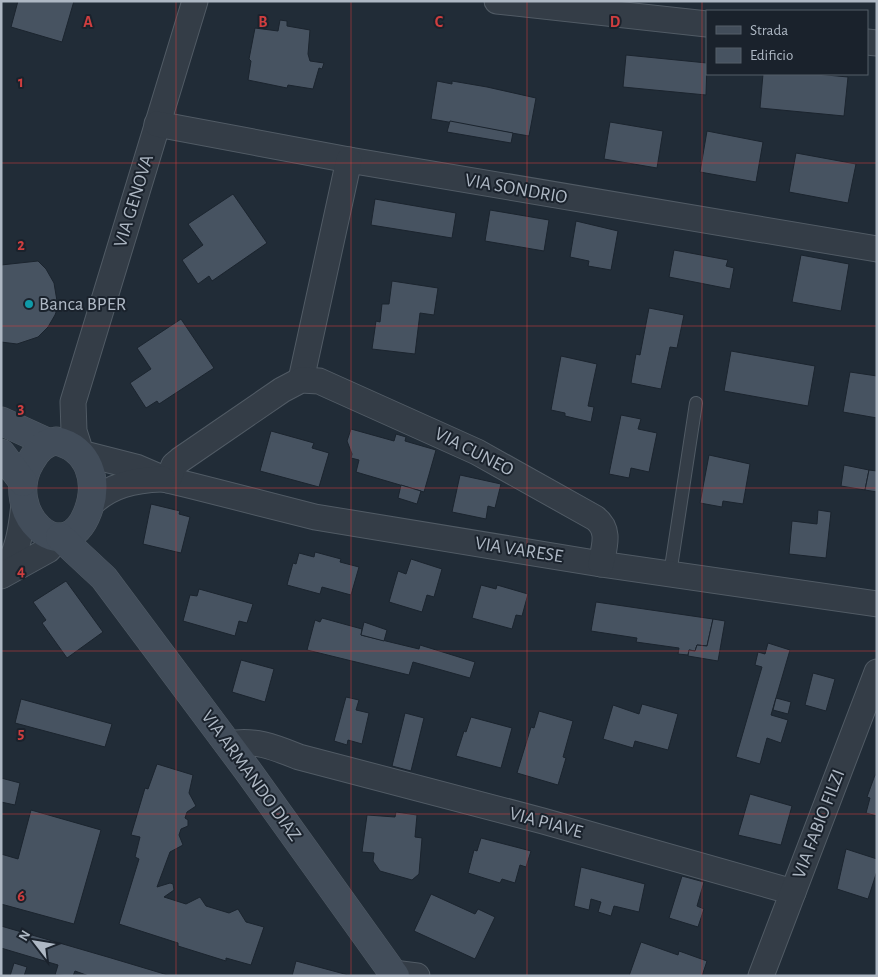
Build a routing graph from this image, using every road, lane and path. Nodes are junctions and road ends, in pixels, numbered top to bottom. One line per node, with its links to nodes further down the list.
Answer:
1 (195, 1): 4 (street, VIA GENOVA)
2 (497, 1): 3 (street)
3 (706, 24)
4 (157, 124): 5 (street, VIA SONDRIO); 8 (street, VIA GENOVA)
5 (349, 160): 6 (street, VIA SONDRIO); 7 (street)
6 (877, 249)
7 (301, 380): 14 (street); 18 (street, VIA CUNEO)
8 (73, 402): 11 (street, VIA GENOVA); 13 (street, VIA GENOVA)
9 (696, 403): 19 (lane)
10 (1, 421): 11 (street)
11 (47, 442): 13 (street); 15 (street)
12 (1, 453): 15 (street, VIA ARMANDO DIAZ)
13 (81, 453): 14 (street, VIA VARESE); 16 (street, VIA ARMANDO DIAZ)
14 (166, 479): 16 (street, VIA VARESE); 18 (street, VIA VARESE)
15 (24, 493): 17 (street, VIA ARMANDO DIAZ); 20 (street)
16 (87, 512): 17 (street); 21 (street, VIA ARMANDO DIAZ)
17 (60, 537): 20 (street); 21 (street, VIA ARMANDO DIAZ)
18 (601, 564): 19 (street, VIA VARESE)
19 (670, 574): 22 (street, VIA VARESE)
20 (2, 575)
21 (104, 578): 24 (street, VIA ARMANDO DIAZ)
22 (877, 604)
23 (877, 672): 27 (street, VIA FABIO FILZI)
24 (228, 744): 25 (street, VIA PIAVE); 26 (street, VIA ARMANDO DIAZ)
25 (298, 757): 26 (street, VIA PIAVE); 27 (street, VIA PIAVE)
26 (248, 772): 28 (street, VIA ARMANDO DIAZ)
27 (792, 892): 29 (street, VIA FABIO FILZI)
28 (402, 975)
29 (761, 976)

